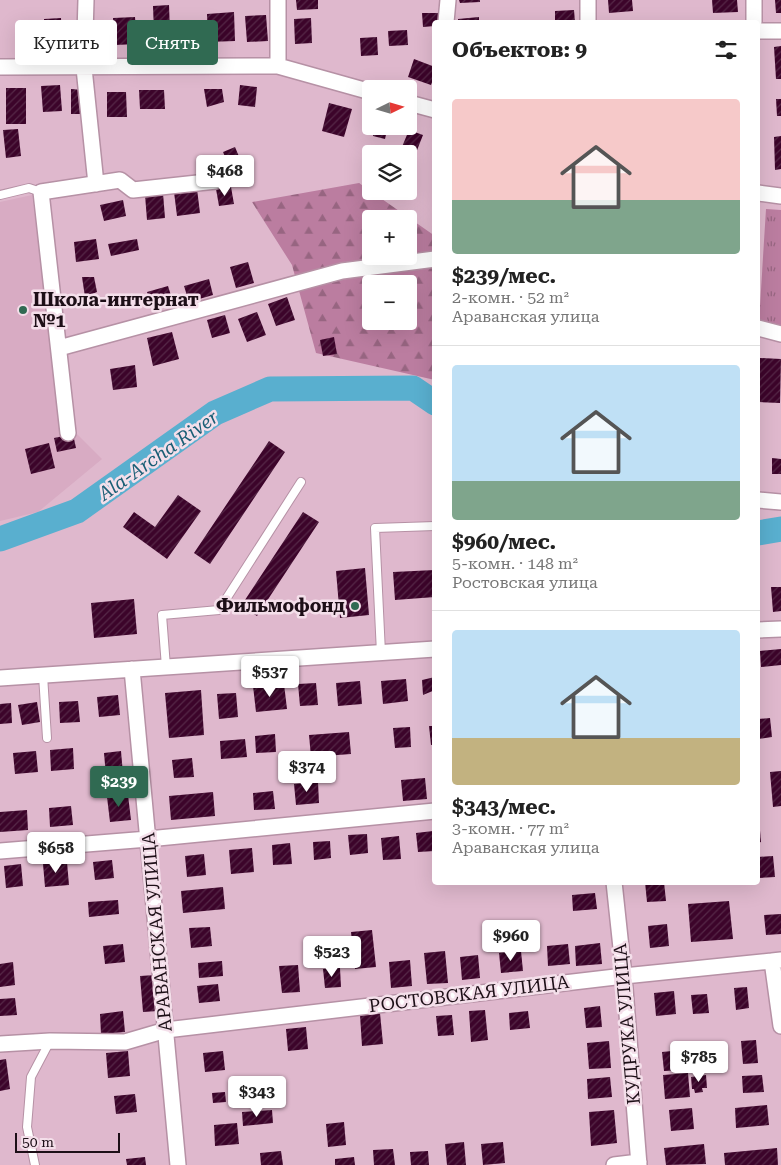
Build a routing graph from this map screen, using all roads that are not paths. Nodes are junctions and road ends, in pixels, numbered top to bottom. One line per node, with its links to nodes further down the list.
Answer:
1 (86, 0): 13 (street)
2 (278, 0): 11 (street)
3 (448, 0): 6 (street)
4 (588, 0): 7 (street)
5 (754, 0): 8 (street)
6 (446, 20)
7 (588, 20)
8 (754, 20)
9 (760, 31): 10 (street)
10 (781, 31)
11 (278, 66): 13 (street); 14 (street)
12 (0, 67): 13 (street)
13 (84, 68): 18 (street)
14 (362, 89)
15 (418, 105): 16 (street)
16 (432, 109)
17 (216, 181): 18 (street)
18 (96, 184): 19 (street)
19 (41, 192): 21 (lane); 26 (street)
20 (760, 193): 22 (street)
21 (0, 195)
22 (781, 196)
23 (432, 259): 26 (street)
24 (760, 329): 25 (street)
25 (781, 334)
26 (59, 348): 27 (street)
27 (68, 432)
28 (301, 482): 36 (lane)
29 (760, 500): 30 (street)
30 (781, 502)
31 (432, 526): 35 (lane)
32 (781, 629): 33 (street)
33 (760, 630)
34 (432, 649): 35 (street)
35 (381, 653): 36 (street)
36 (166, 667): 37 (street)
37 (132, 670): 38 (street); 42 (street, АРАВАНСКАЯ УЛИЦА)
38 (42, 676): 39 (street); 40 (lane)
39 (0, 678)
40 (47, 738)
41 (432, 811): 42 (street)
42 (148, 840): 43 (street); 48 (street, АРАВАНСКАЯ УЛИЦА)
43 (0, 851)
44 (614, 885): 46 (street, КУДРУКА УЛИЦА)
45 (777, 961): 46 (street, РОСТОВСКАЯ УЛИЦА); 47 (street, РОСТОВСКАЯ УЛИЦА)
46 (624, 976): 48 (street, РОСТОВСКАЯ УЛИЦА); 51 (street, КУДРУКА УЛИЦА)
47 (781, 1026)
48 (166, 1030): 49 (street, РОСТОВСКАЯ УЛИЦА); 53 (street, АРАВАНСКАЯ УЛИЦА)
49 (50, 1041): 50 (street, РОСТОВСКАЯ УЛИЦА); 52 (lane)
50 (0, 1044)
51 (639, 1164): 54 (street)
52 (35, 1165)
53 (178, 1165)
54 (614, 1165)

